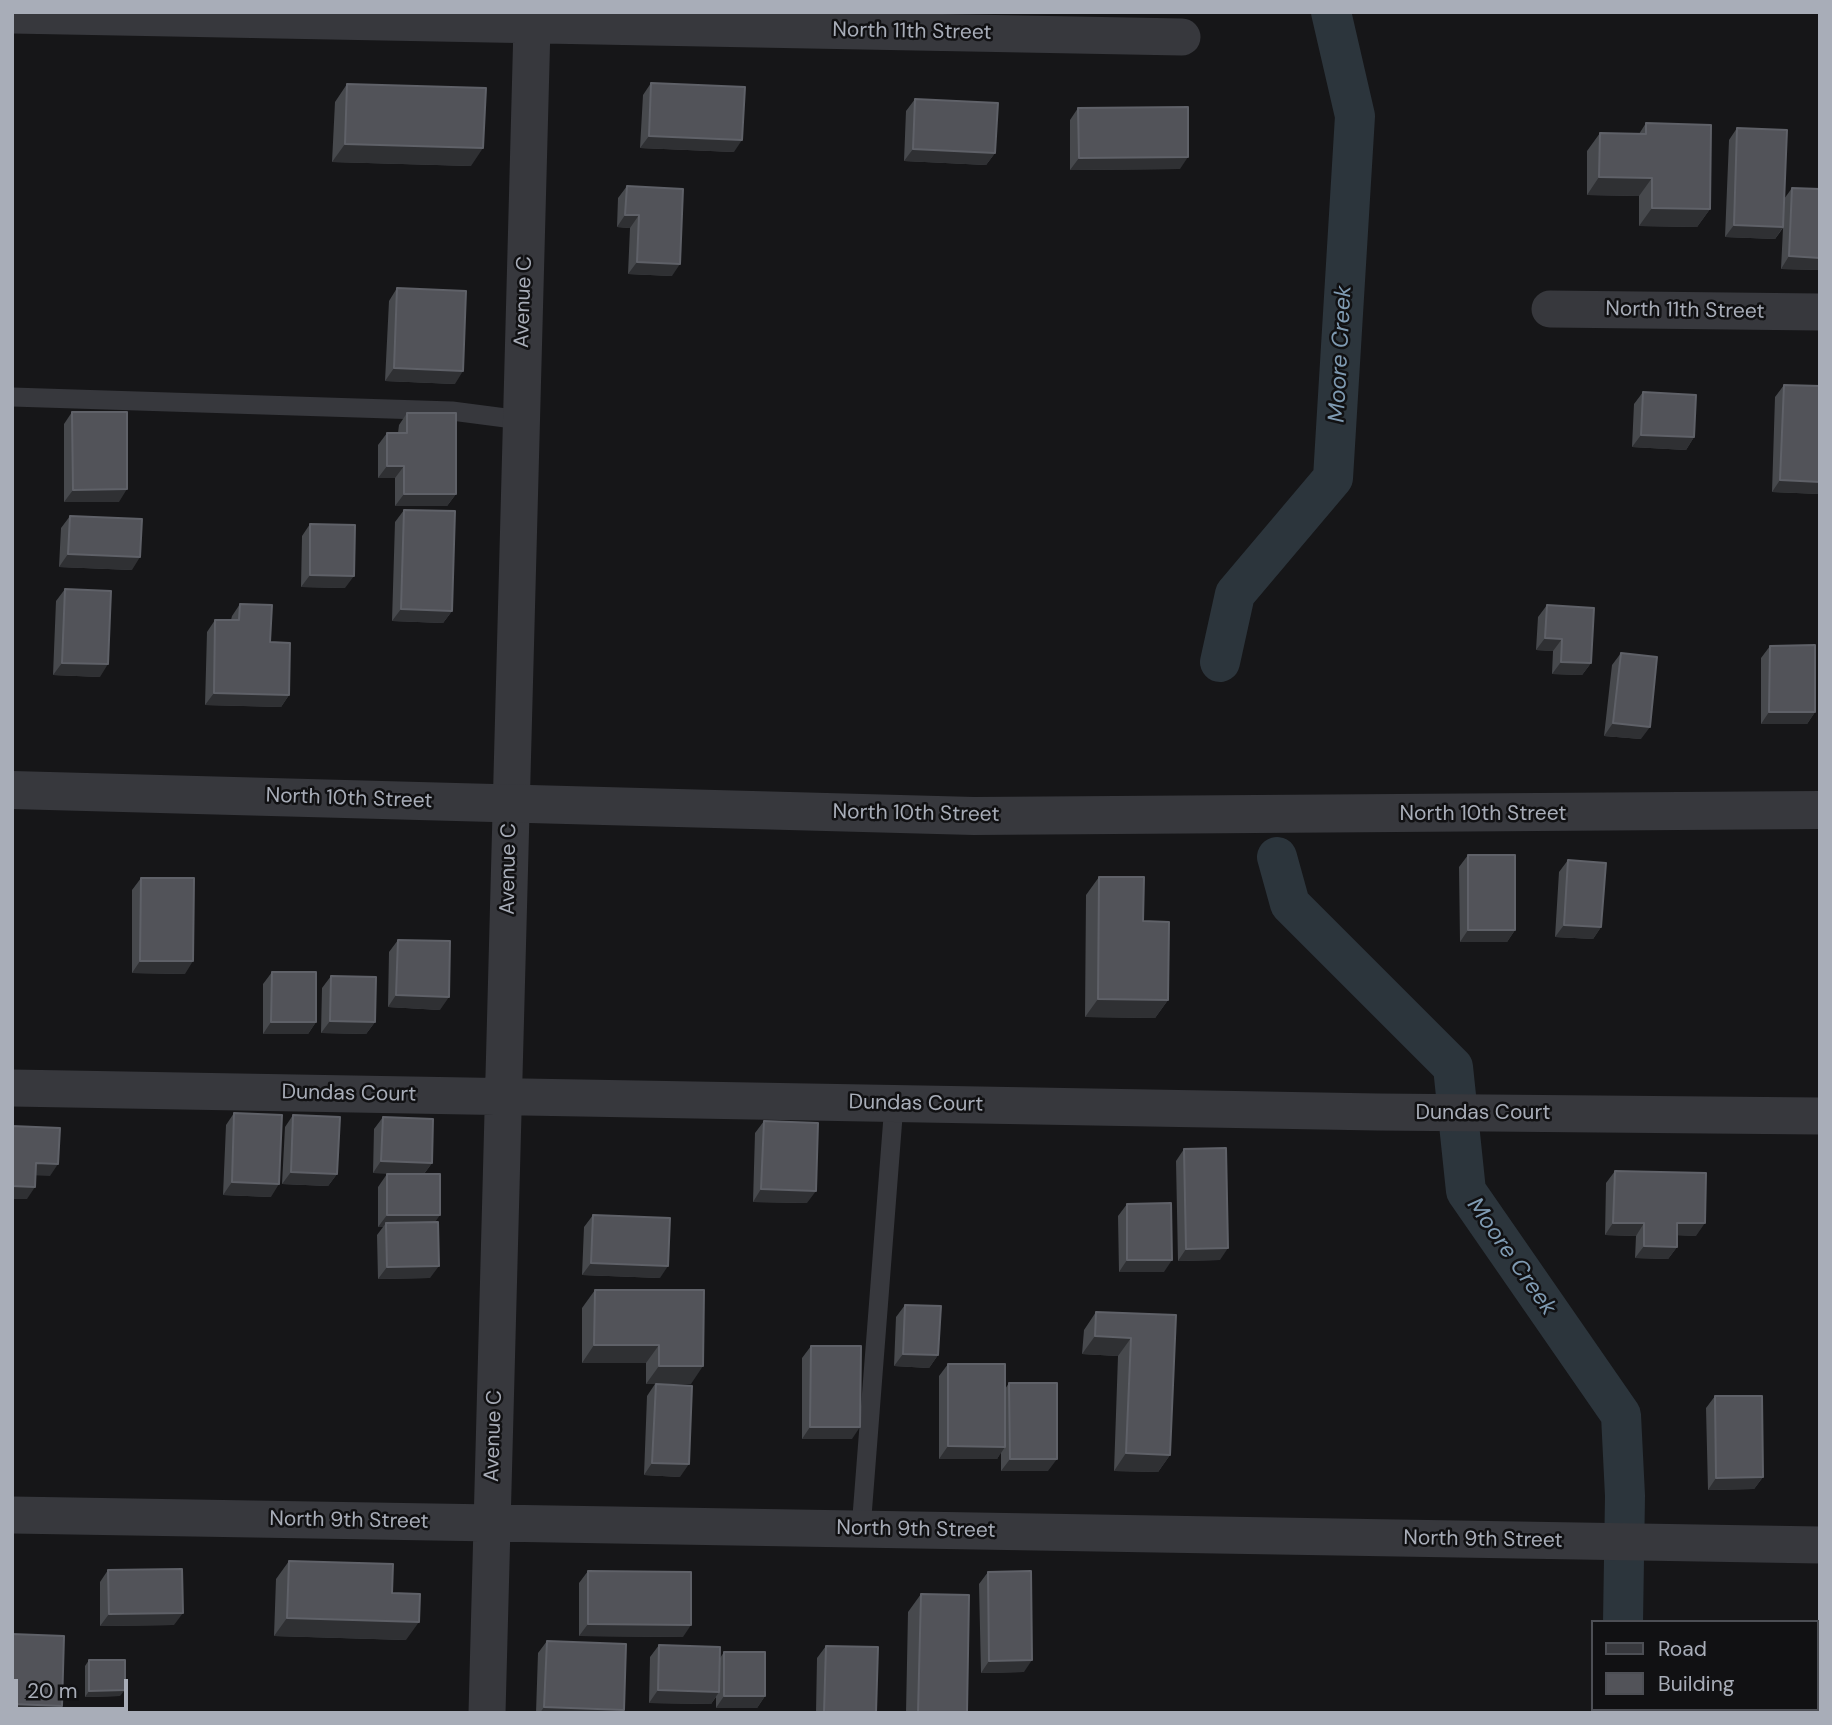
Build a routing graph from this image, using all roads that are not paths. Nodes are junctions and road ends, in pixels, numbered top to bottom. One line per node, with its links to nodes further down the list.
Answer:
1 (12, 15): 2 (street, North 11th Street)
2 (532, 26): 3 (street, North 11th Street); 7 (street, Avenue C)
3 (1182, 37)
4 (1550, 309): 5 (street, North 11th Street)
5 (1820, 312)
6 (12, 397): 7 (lane)
7 (521, 420): 9 (street, Avenue C)
8 (12, 790): 9 (street, North 10th Street)
9 (511, 804): 10 (street, North 10th Street); 12 (street, Avenue C)
10 (1820, 810)
11 (12, 1088): 12 (street, Dundas Court)
12 (503, 1097): 13 (street, Dundas Court); 16 (street, Avenue C)
13 (894, 1104): 14 (street, Dundas Court); 17 (lane)
14 (1820, 1116)
15 (12, 1515): 16 (street, North 9th Street)
16 (491, 1523): 17 (street, North 9th Street); 19 (street, Avenue C)
17 (861, 1529): 18 (street, North 9th Street)
18 (1820, 1545)
19 (487, 1713)

